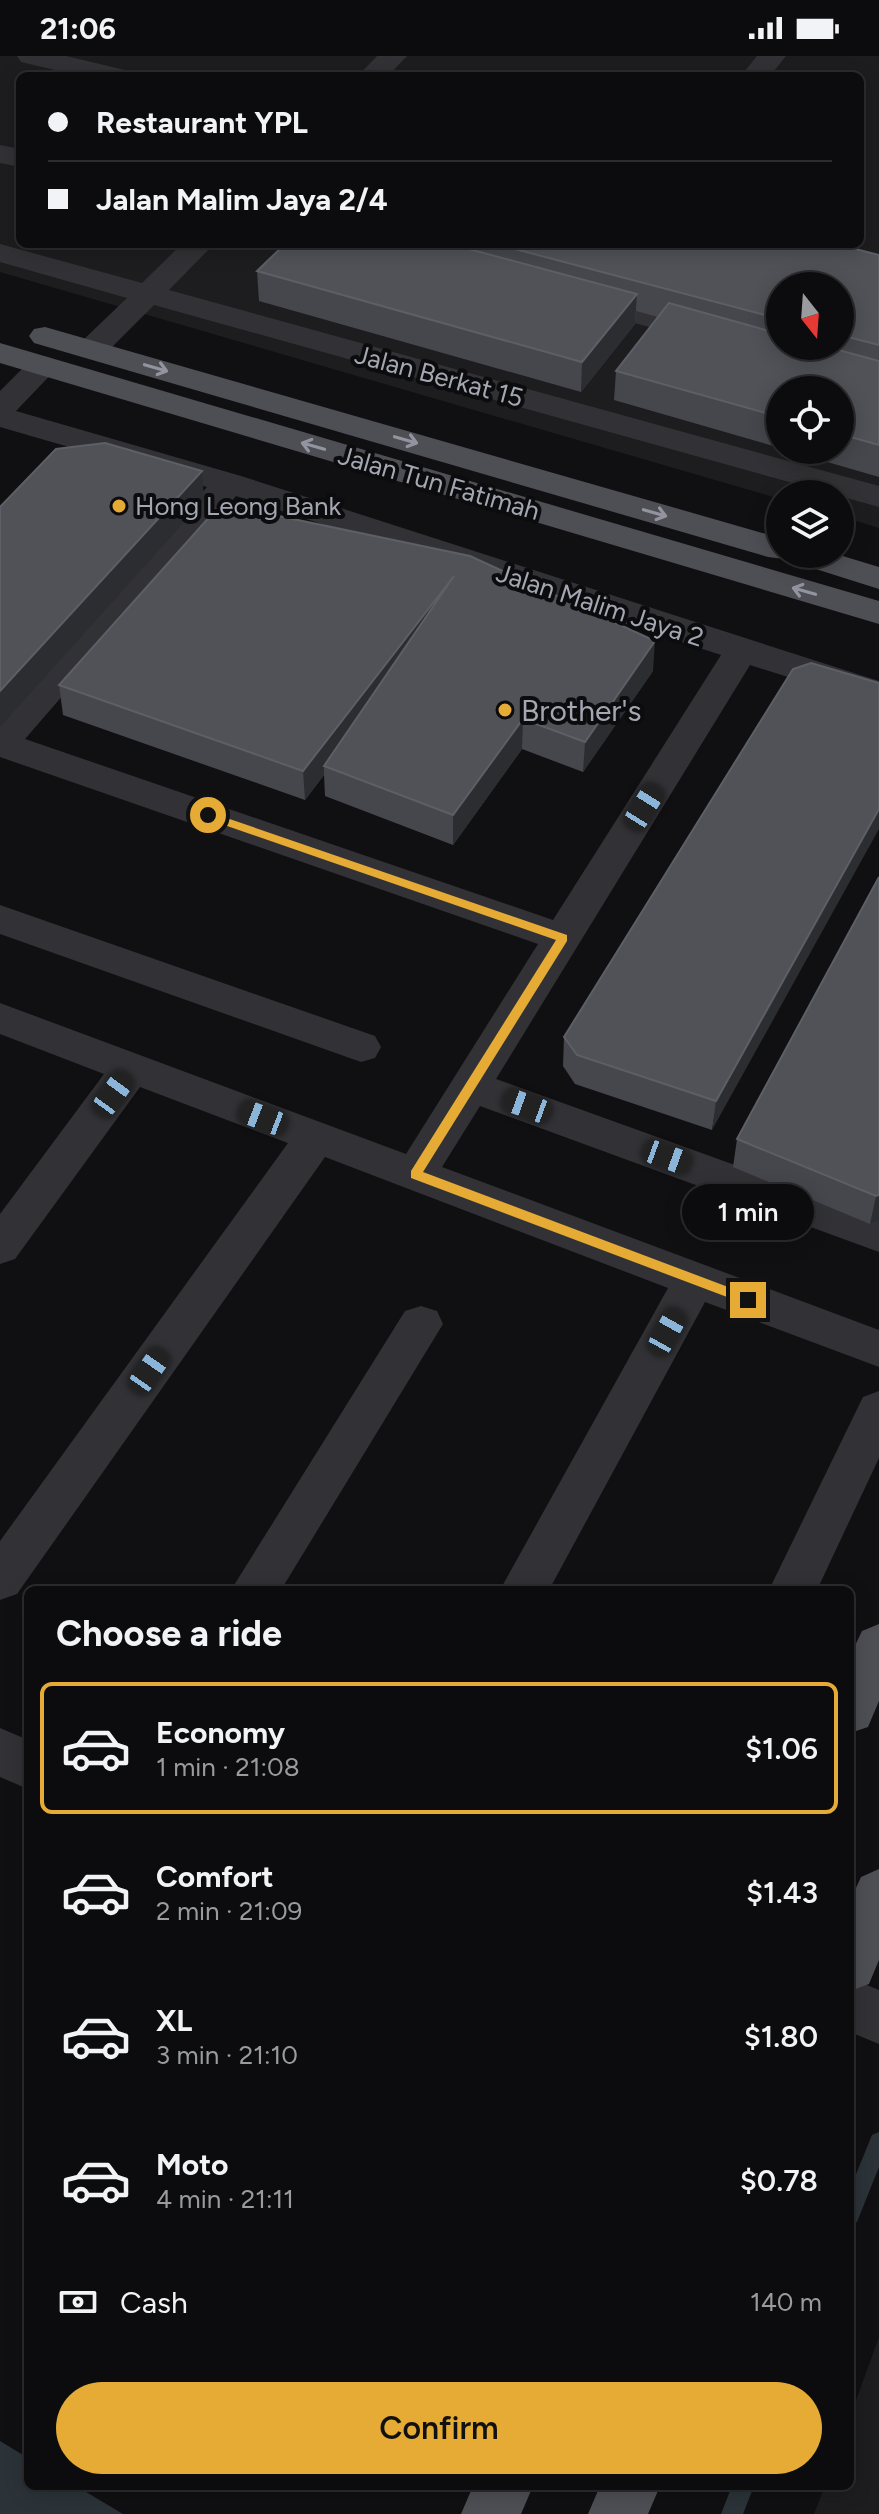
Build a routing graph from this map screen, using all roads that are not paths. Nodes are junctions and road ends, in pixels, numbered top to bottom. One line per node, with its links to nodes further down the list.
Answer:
1 (31, 56): 4 (street)
2 (393, 56): 5 (street)
3 (772, 56): 6 (street)
4 (98, 72)
5 (376, 72)
6 (758, 72)
7 (195, 248): 10 (street)
8 (0, 253): 10 (street, Jalan Berkat 15)
9 (544, 289): 12 (street)
10 (144, 295): 13 (street); 19 (street, Jalan Berkat 15)
11 (0, 324): 13 (main road, Jalan Tun Fatimah)
12 (742, 343)
13 (92, 349): 20 (main road, Jalan Tun Fatimah, one-way to 20)
14 (0, 353): 15 (main road, Jalan Tun Fatimah)
15 (43, 366): 16 (street); 23 (main road, Jalan Tun Fatimah, one-way to 15)
16 (0, 409)
17 (0, 417): 18 (street, Jalan Malim Jaya 2)
18 (229, 483): 24 (street, Jalan Malim Jaya 2); 26 (street)
19 (879, 497)
20 (766, 545)
21 (845, 568): 22 (main road)
22 (879, 578)
23 (879, 613)
24 (741, 651): 25 (street, Jalan Malim Jaya 2); 28 (street)
25 (879, 694)
26 (0, 744): 28 (street)
27 (0, 919): 30 (street)
28 (563, 938): 32 (street)
29 (0, 1018): 31 (street)
30 (361, 1047)
31 (131, 1068): 33 (street); 36 (street)
32 (471, 1086): 34 (street); 35 (street)
33 (316, 1137): 34 (street); 41 (street)
34 (415, 1175): 37 (street)
35 (879, 1235)
36 (0, 1247)
37 (695, 1280): 39 (street); 43 (street)
38 (421, 1324): 42 (street)
39 (879, 1349)
40 (879, 1410): 44 (street)
41 (0, 1579)
42 (257, 1586)
43 (526, 1586)
44 (795, 1586)
45 (879, 1646): 46 (main road)
46 (854, 1702)
47 (0, 1751): 48 (street)
48 (24, 1764)
49 (879, 1894): 50 (main road)
50 (854, 1956)
51 (854, 2006): 52 (street)
52 (879, 2018)
53 (501, 2490): 55 (main road)
54 (628, 2490): 56 (main road)
55 (491, 2514)
56 (618, 2514)

